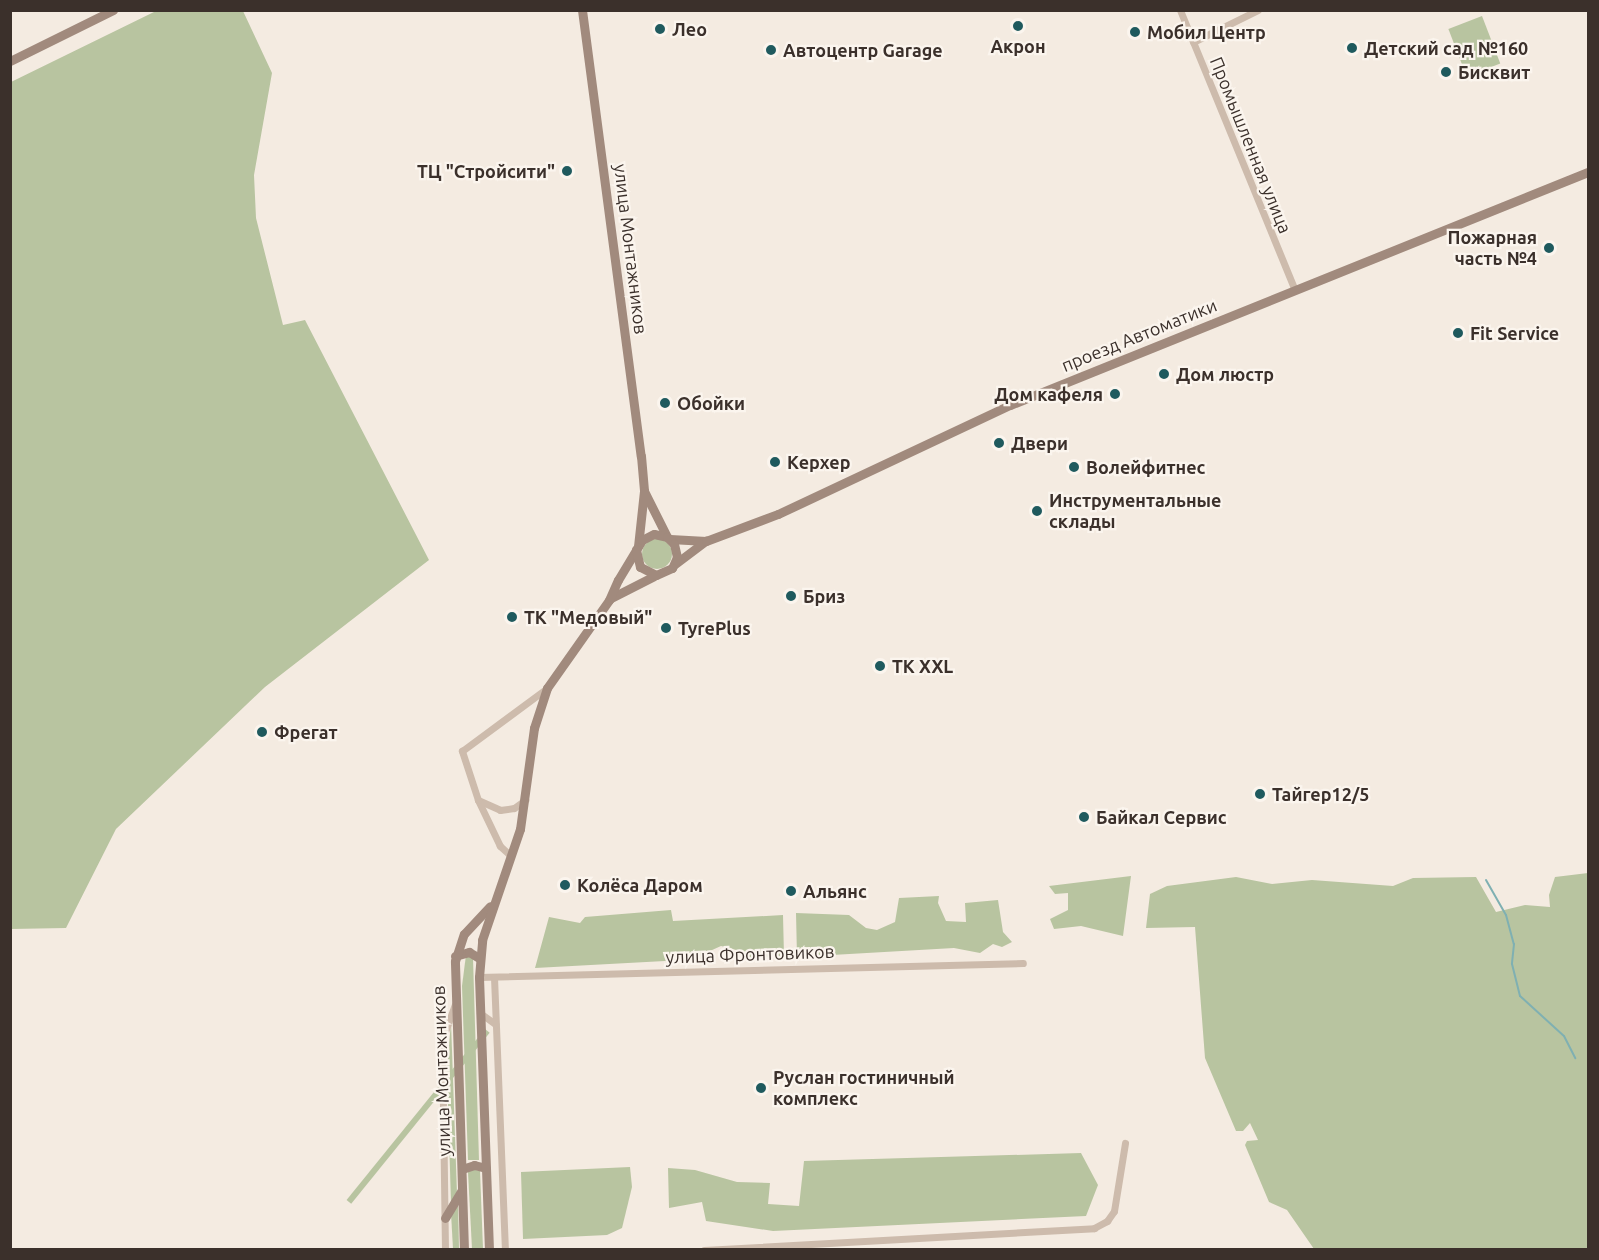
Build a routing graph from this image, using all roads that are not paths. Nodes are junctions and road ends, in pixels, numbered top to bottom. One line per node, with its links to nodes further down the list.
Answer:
1 (113, 10): 6 (main road)
2 (582, 10): 9 (main road, улица Монтажников)
3 (1180, 10): 5 (street, Промышленная улица)
4 (1258, 10): 5 (street)
5 (1193, 42): 8 (street, Промышленная улица)
6 (10, 61)
7 (1588, 172): 8 (main road, проезд Автоматики)
8 (1295, 290): 11 (main road, проезд Автоматики)
9 (644, 491): 10 (main road, улица Монтажников); 12 (main road, улица Монтажников)
10 (669, 538): 11 (main road, проезд Автоматики); 12 (main road); 13 (main road)
11 (706, 541): 13 (main road, проезд Автоматики)
12 (637, 547): 14 (main road); 15 (main road, улица Монтажников)
13 (675, 564): 14 (main road)
14 (656, 575): 15 (main road, улица Монтажников)
15 (609, 600): 16 (main road, улица Монтажников)
16 (547, 688): 17 (street); 18 (main road, улица Монтажников)
17 (478, 800): 18 (street); 19 (street)
18 (526, 800): 19 (main road, улица Монтажников)
19 (511, 856): 20 (main road, улица Монтажников)
20 (492, 904): 21 (main road, улица Монтажников); 22 (main road, улица Монтажников)
21 (455, 956): 22 (main road); 26 (main road, улица Монтажников)
22 (479, 958): 24 (main road, улица Монтажников)
23 (1023, 963): 25 (street, улица Фронтовиков)
24 (478, 977): 25 (street, улица Фронтовиков); 27 (main road, улица Монтажников)
25 (494, 977): 28 (street)
26 (454, 1004): 31 (main road, улица Монтажников); 33 (street)
27 (480, 1013): 28 (street); 30 (main road, улица Монтажников)
28 (495, 1024): 37 (street)
29 (1125, 1143): 38 (street)
30 (486, 1168): 31 (main road); 36 (main road, улица Монтажников)
31 (462, 1169): 32 (main road, улица Монтажников)
32 (462, 1190): 33 (main road); 35 (main road, улица Монтажников)
33 (445, 1218): 34 (street)
34 (445, 1250)
35 (464, 1250)
36 (489, 1250)
37 (505, 1250)
38 (704, 1250)

